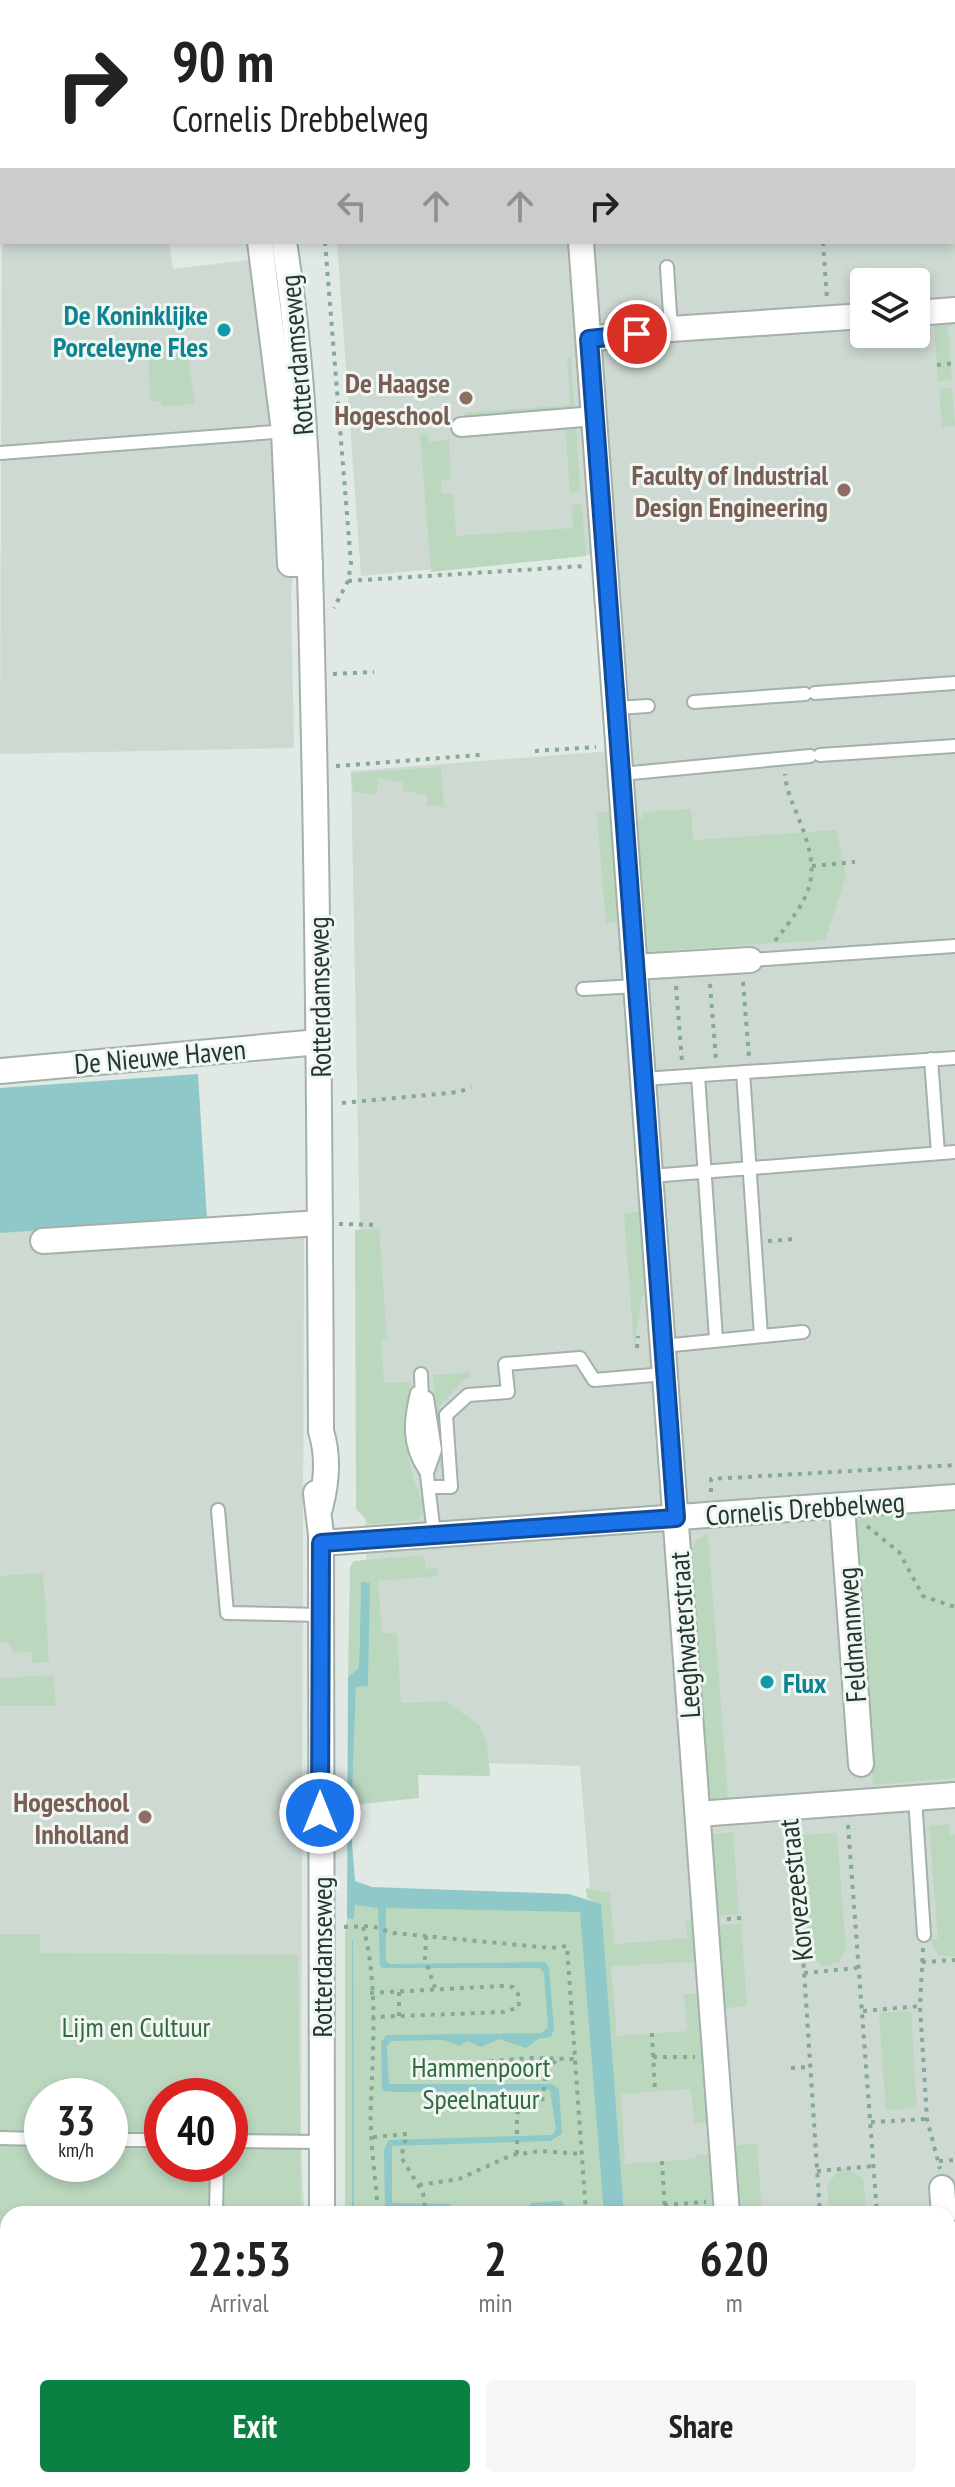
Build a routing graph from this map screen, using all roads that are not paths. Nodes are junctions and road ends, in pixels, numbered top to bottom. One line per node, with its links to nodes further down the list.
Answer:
1 (260, 244): 12 (street, Rotterdamseweg)
2 (284, 244): 12 (street, Rotterdamseweg)
3 (581, 244): 9 (street, Leeghwaterstraat)
4 (667, 267): 8 (lane)
5 (955, 310): 6 (street)
6 (930, 314)
7 (850, 317): 8 (street)
8 (671, 329): 9 (street)
9 (589, 339): 10 (street, Leeghwaterstraat)
10 (595, 416): 11 (street); 17 (street, Leeghwaterstraat)
11 (461, 427)
12 (293, 431): 13 (lane); 24 (street, Rotterdamseweg)
13 (0, 453)
14 (955, 683): 15 (lane)
15 (694, 702)
16 (648, 706): 17 (lane)
17 (616, 708): 19 (street, Leeghwaterstraat)
18 (955, 746): 19 (lane)
19 (621, 774): 22 (street, Leeghwaterstraat)
20 (955, 946): 21 (lane)
21 (751, 960): 22 (street)
22 (636, 977): 23 (lane); 30 (street, Leeghwaterstraat)
23 (583, 989)
24 (319, 1042): 27 (street, De Nieuwe Haven); 36 (street, Rotterdamseweg)
25 (955, 1058): 26 (lane)
26 (931, 1059): 28 (lane); 32 (lane)
27 (0, 1071)
28 (747, 1072): 29 (lane); 33 (lane)
29 (698, 1075): 30 (lane); 34 (lane)
30 (643, 1079): 35 (street, Leeghwaterstraat)
31 (955, 1152): 32 (lane)
32 (938, 1153): 33 (lane)
33 (750, 1169): 34 (lane); 39 (lane)
34 (705, 1172): 35 (lane); 40 (lane)
35 (651, 1176): 41 (street, Leeghwaterstraat)
36 (331, 1224): 37 (street); 50 (street, Rotterdamseweg)
37 (43, 1241)
38 (803, 1332): 39 (lane)
39 (761, 1336): 40 (lane)
40 (716, 1339): 41 (lane)
41 (645, 1348): 43 (street, Leeghwaterstraat)
42 (421, 1374): 44 (lane)
43 (665, 1374): 44 (lane); 48 (street, Leeghwaterstraat)
44 (430, 1487): 49 (lane)
45 (955, 1497): 47 (street, Cornelis Drebbelweg)
46 (218, 1510): 51 (lane)
47 (842, 1514): 48 (street, Cornelis Drebbelweg); 52 (street, Feldmannweg)
48 (676, 1518): 49 (street, Cornelis Drebbelweg); 55 (street, Leeghwaterstraat)
49 (434, 1534): 50 (street, Cornelis Drebbelweg)
50 (321, 1543): 51 (street, Rotterdamseweg)
51 (321, 1615): 60 (street, Rotterdamseweg)
52 (861, 1764)
53 (955, 1795): 54 (street, Korvezeestraat)
54 (915, 1798): 55 (street, Korvezeestraat); 56 (lane)
55 (698, 1814): 65 (street, Leeghwaterstraat)
56 (924, 1935)
57 (0, 2138): 58 (lane)
58 (24, 2139)
59 (248, 2141): 60 (lane)
60 (321, 2142): 64 (street, Rotterdamseweg)
61 (217, 2182): 63 (lane)
62 (942, 2188): 66 (street)
63 (216, 2206)
64 (322, 2206)
65 (726, 2206)
66 (943, 2206)

